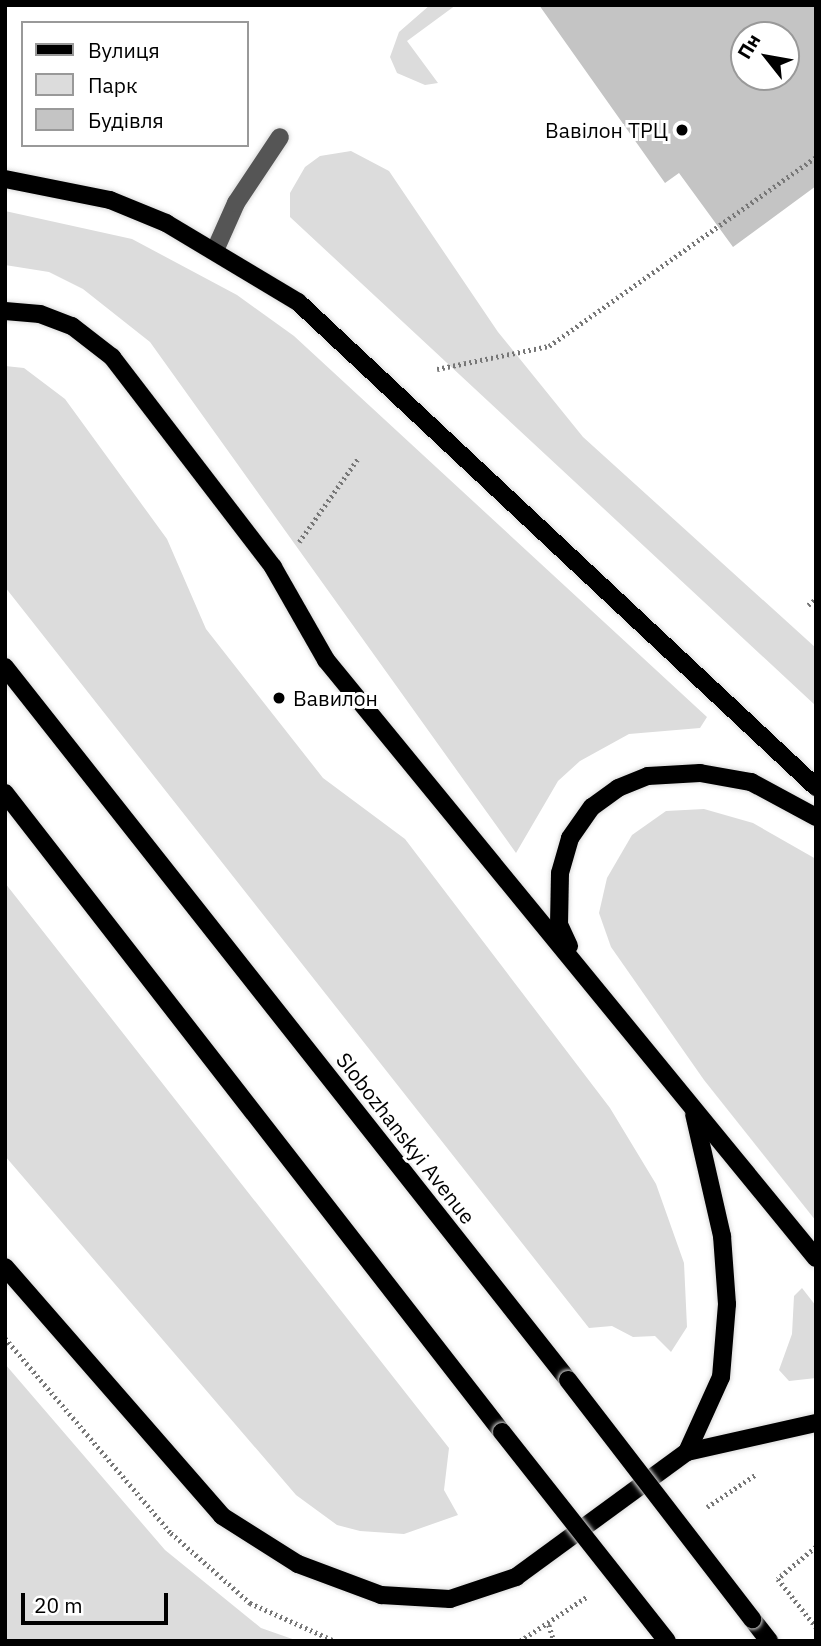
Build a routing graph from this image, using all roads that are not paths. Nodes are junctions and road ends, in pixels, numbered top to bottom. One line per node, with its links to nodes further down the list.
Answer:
1 (280, 136): 3 (lane)
2 (5, 179): 3 (main road)
3 (216, 248): 6 (main road)
4 (5, 311): 9 (main road)
5 (5, 667): 16 (main road, Slobozhanskyi Avenue, bridge)
6 (816, 787)
7 (5, 793): 15 (main road, bridge)
8 (816, 817): 9 (main road)
9 (581, 971): 10 (main road)
10 (693, 1110): 11 (main road); 14 (main road)
11 (816, 1258)
12 (5, 1267): 14 (main road)
13 (816, 1423): 14 (main road)
14 (687, 1452)
15 (667, 1641)
16 (769, 1641)

